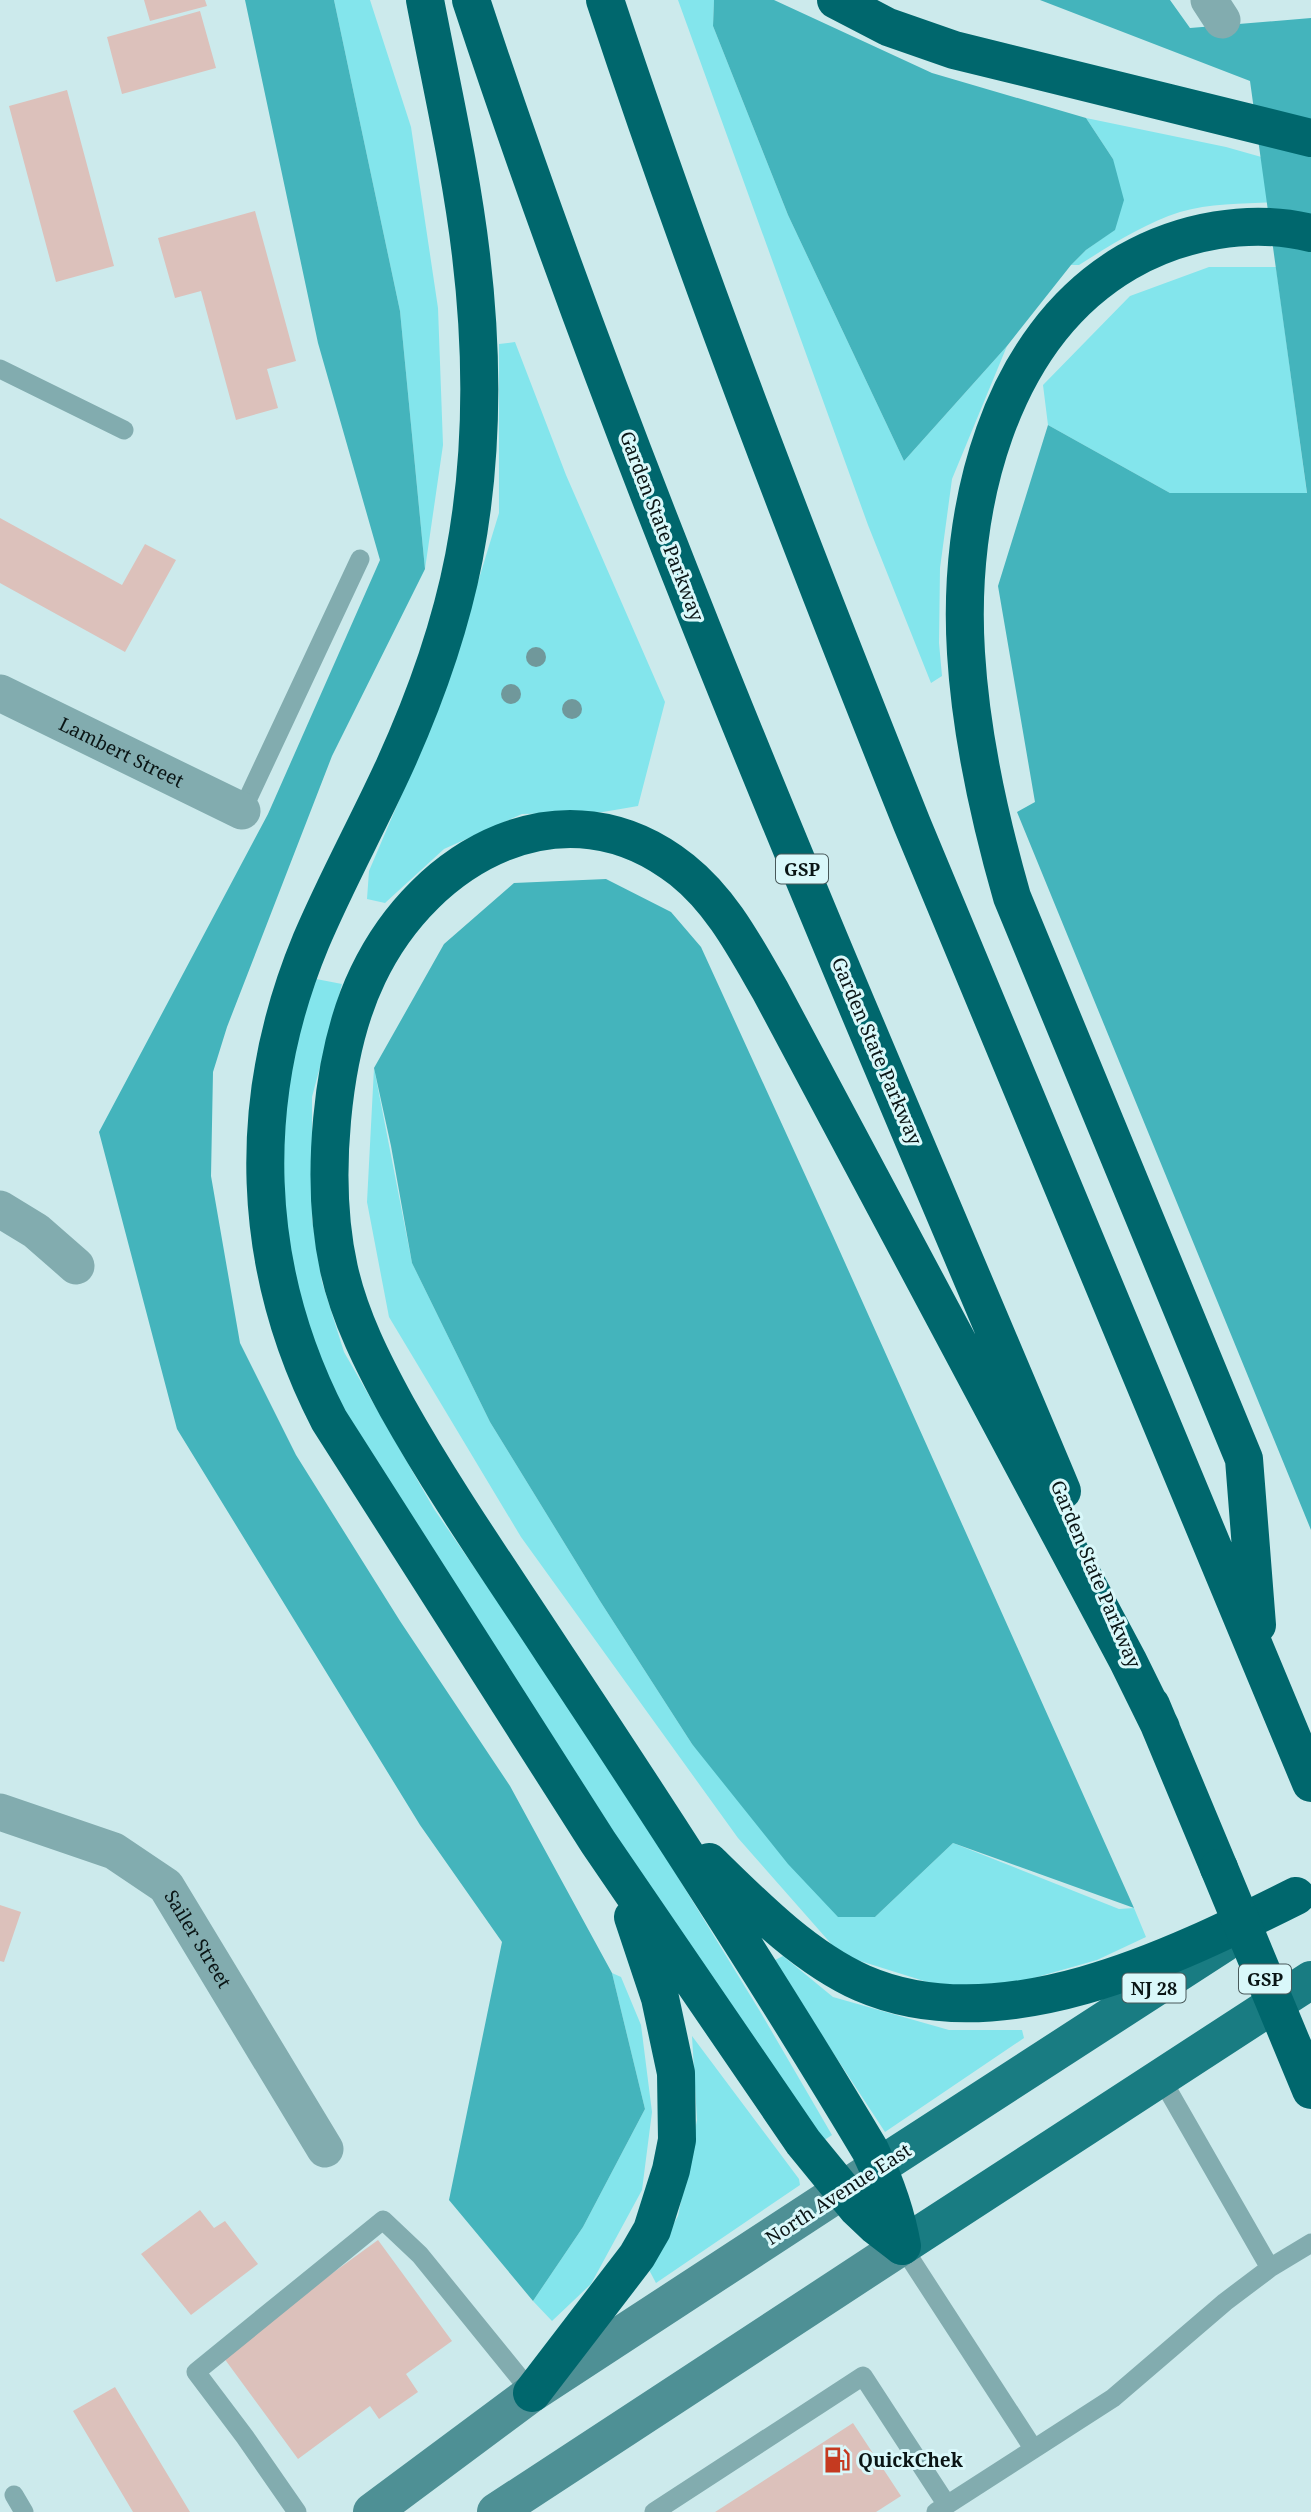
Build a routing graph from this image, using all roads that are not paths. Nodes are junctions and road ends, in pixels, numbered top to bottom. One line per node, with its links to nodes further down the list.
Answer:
1 (425, 0): 19 (highway)
2 (471, 0): 15 (highway, Garden State Parkway / GSP)
3 (605, 0): 14 (highway)
4 (836, 0): 5 (highway)
5 (1311, 138)
6 (1311, 233): 14 (highway)
7 (0, 369): 8 (lane)
8 (124, 430)
9 (360, 559): 11 (lane)
10 (0, 692): 11 (street, Lambert Street)
11 (242, 811)
12 (0, 1209): 13 (street)
13 (76, 1266)
14 (1261, 1662): 17 (highway)
15 (1161, 1728): 16 (highway); 23 (highway, Garden State Parkway / GSP, bridge)
16 (640, 1783): 20 (highway); 25 (highway)
17 (1311, 1783)
18 (0, 1812): 24 (street, Sailer Street)
19 (598, 1842): 26 (highway); 30 (highway)
20 (1303, 1891): 25 (main road, North Avenue East / NJ 28)
21 (1311, 1980): 22 (main road)
22 (1161, 2078): 28 (main road); 29 (lane)
23 (1311, 2090)
24 (325, 2149)
25 (878, 2167): 26 (main road, North Avenue East / NJ 28); 28 (highway)
26 (841, 2191): 28 (highway); 30 (main road, North Avenue East / NJ 28)
27 (1311, 2243): 29 (lane)
28 (902, 2246): 31 (lane); 35 (main road)
29 (1270, 2268): 31 (lane)
30 (532, 2393): 33 (lane); 34 (main road, North Avenue East / NJ 28)
31 (1033, 2448): 32 (lane)
32 (942, 2508): 36 (lane)
33 (296, 2512)
34 (372, 2512)
35 (496, 2512)
36 (654, 2512)

